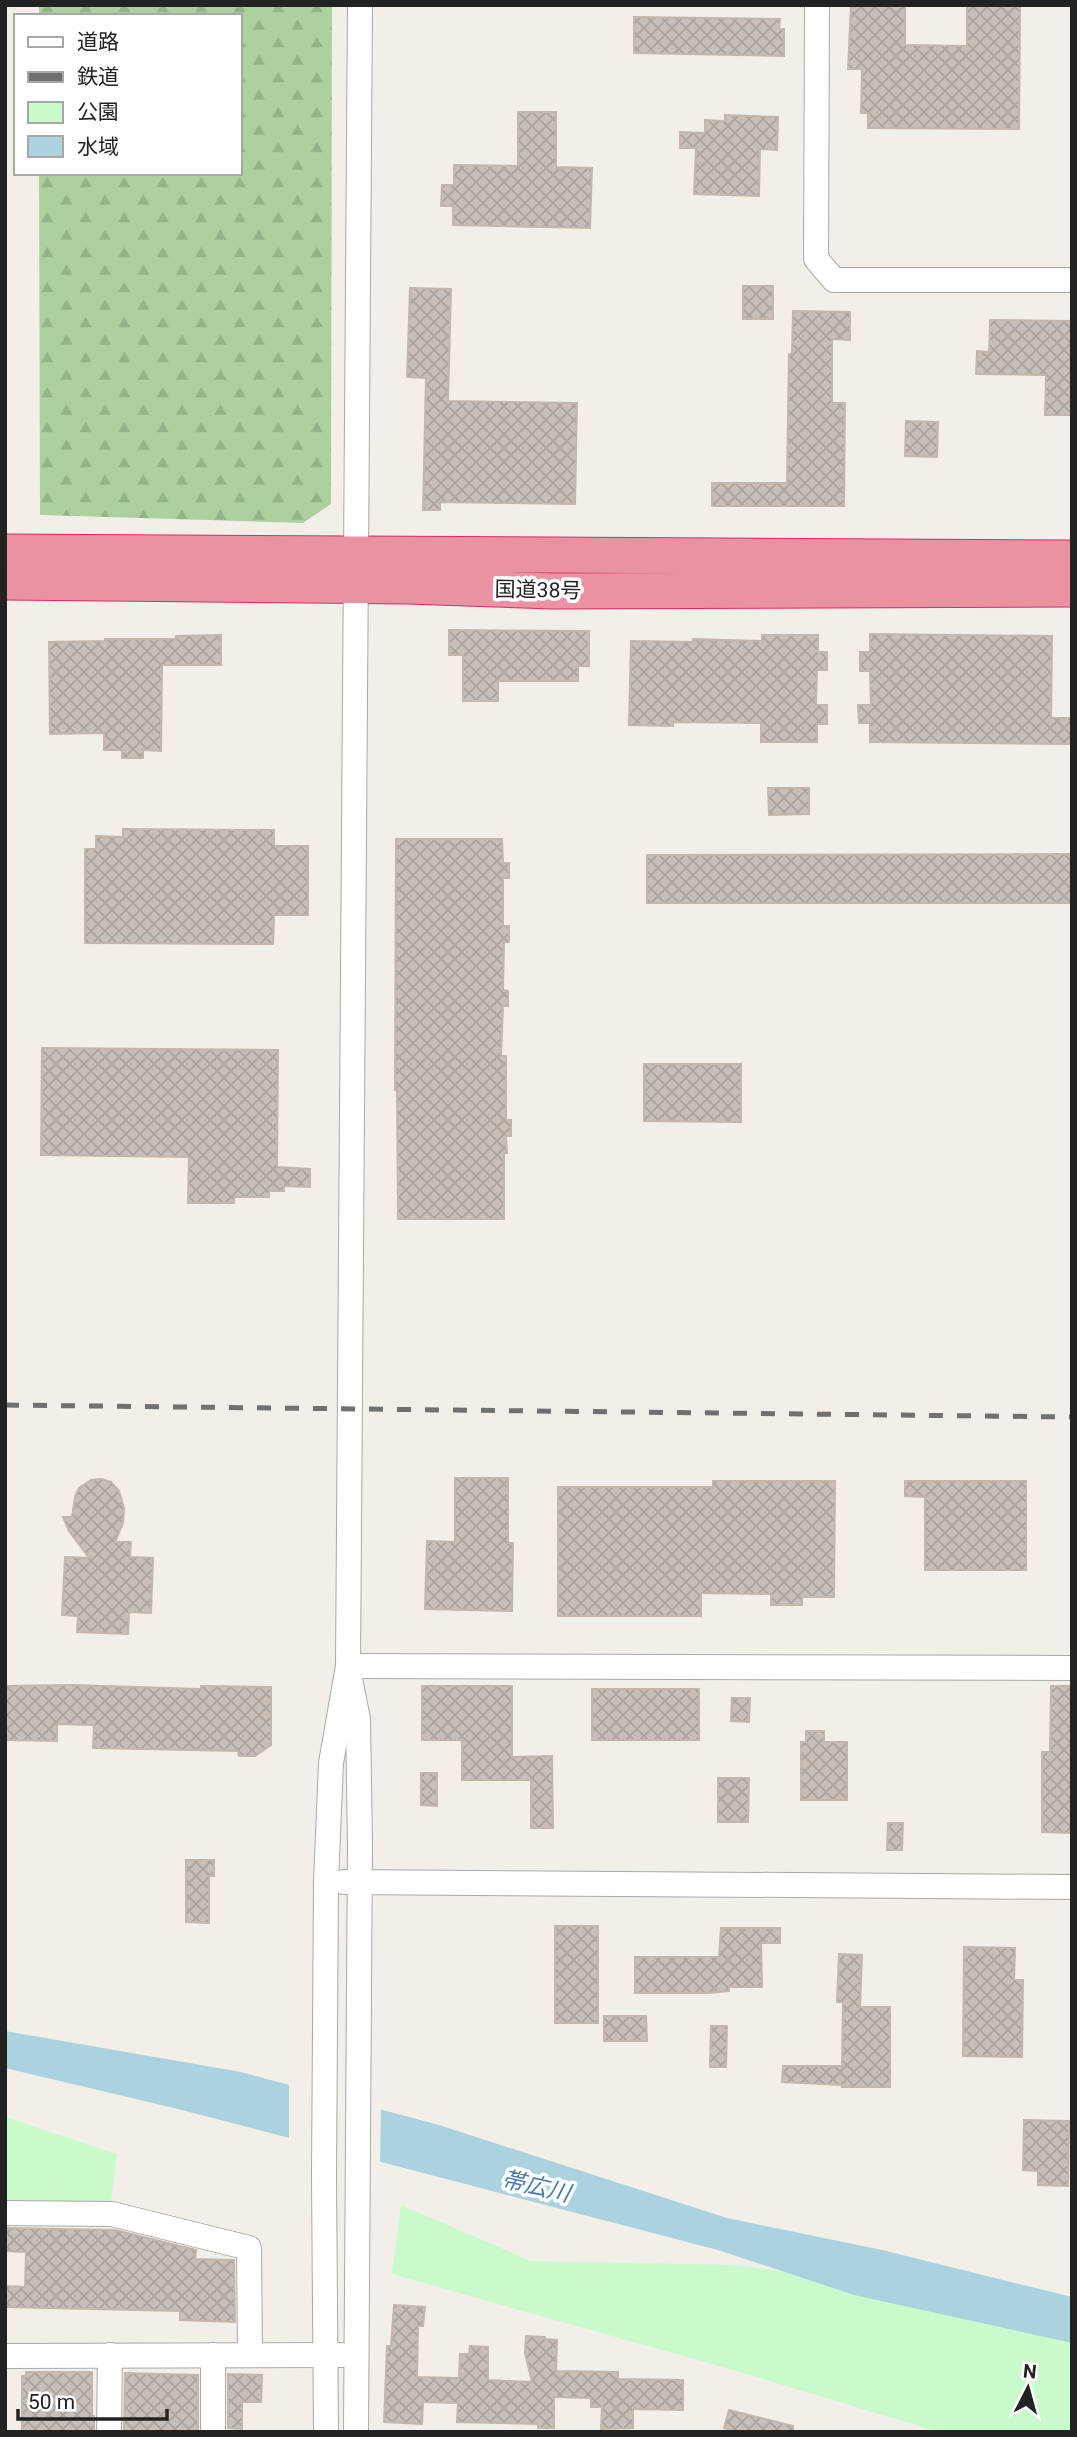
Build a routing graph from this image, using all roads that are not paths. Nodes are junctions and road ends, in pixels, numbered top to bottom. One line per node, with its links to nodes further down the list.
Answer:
1 (360, 5): 6 (street)
2 (817, 5): 3 (street)
3 (1072, 280)
4 (1072, 558): 6 (highway, 国道38号)
5 (7, 567): 6 (highway, 国道38号)
6 (356, 570): 7 (highway, 国道38号); 8 (street)
7 (1072, 589)
8 (348, 1666): 9 (street); 10 (street); 11 (street)
9 (1072, 1668)
10 (326, 1882): 11 (street); 17 (street)
11 (360, 1882): 12 (street); 19 (street)
12 (1072, 1887)
13 (5, 2213): 16 (street)
14 (110, 2355): 15 (street); 18 (street); 20 (street)
15 (213, 2355): 16 (street); 21 (street)
16 (250, 2355): 17 (street)
17 (326, 2355): 19 (street); 22 (street)
18 (5, 2356)
19 (357, 2356): 23 (street)
20 (109, 2432)
21 (213, 2432)
22 (326, 2432)
23 (356, 2432)

